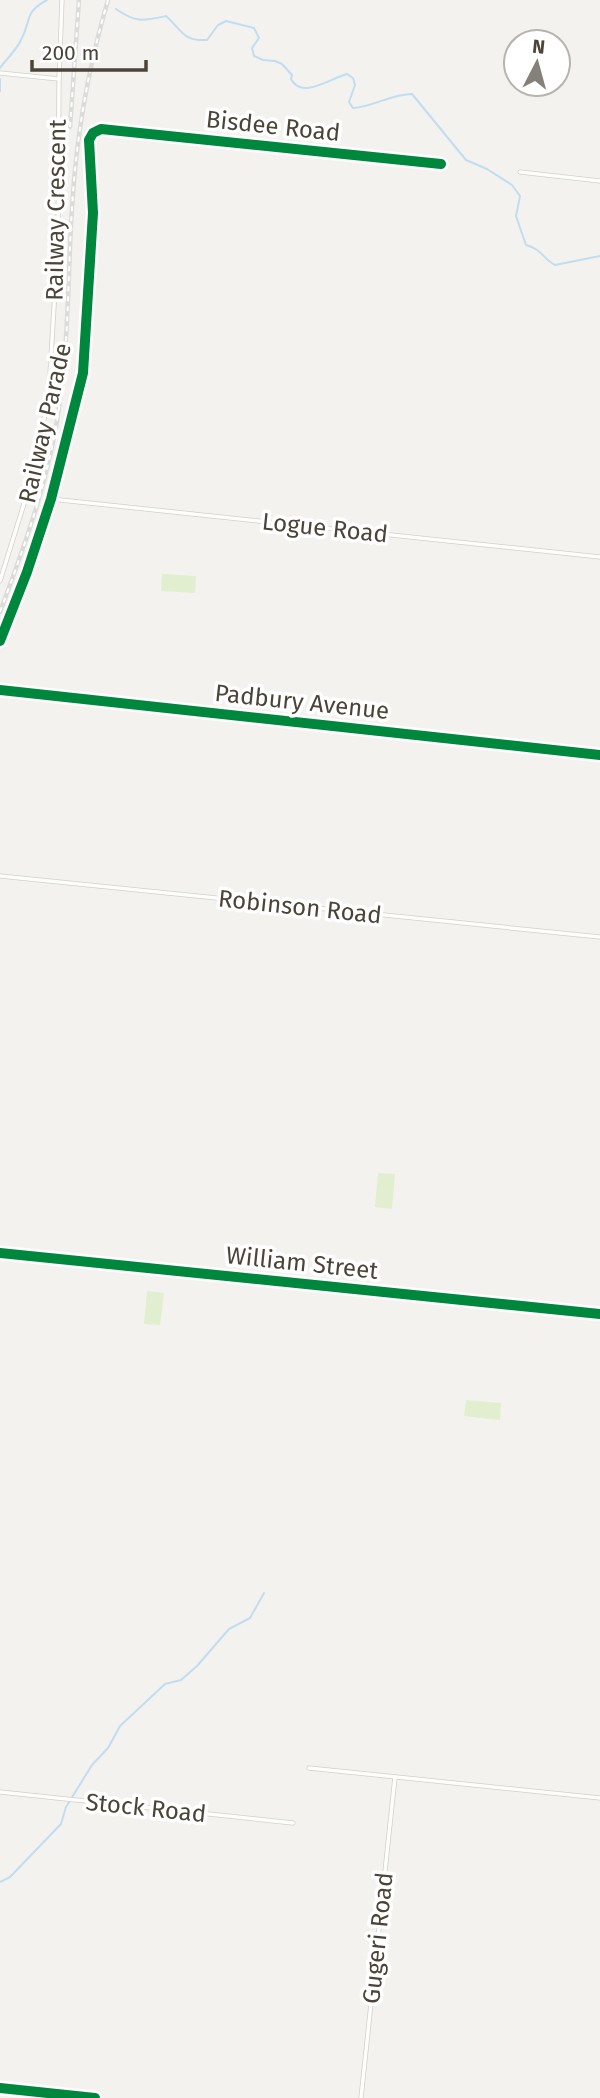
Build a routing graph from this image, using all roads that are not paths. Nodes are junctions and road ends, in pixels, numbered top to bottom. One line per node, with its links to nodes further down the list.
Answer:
1 (62, 0): 3 (street, Railway Crescent)
2 (2, 73): 3 (street)
3 (59, 79): 10 (street, Railway Crescent)
4 (101, 129): 5 (street, Bisdee Road); 8 (street, Railway Parade)
5 (441, 164)
6 (520, 172): 7 (street)
7 (600, 181)
8 (51, 499): 9 (street, Logue Road); 11 (street, Railway Parade)
9 (600, 557)
10 (0, 580)
11 (0, 641)
12 (0, 690): 13 (street, Padbury Avenue)
13 (600, 755)
14 (0, 876): 15 (street, Robinson Road)
15 (600, 937)
16 (0, 1253): 17 (street, William Street)
17 (600, 1314)
18 (309, 1768): 19 (street)
19 (395, 1777): 21 (street); 25 (street, Gugeri Road)
20 (0, 1792): 22 (street, Stock Road)
21 (600, 1798)
22 (293, 1823)
23 (0, 2088): 24 (street)
24 (95, 2098)
25 (361, 2098)

